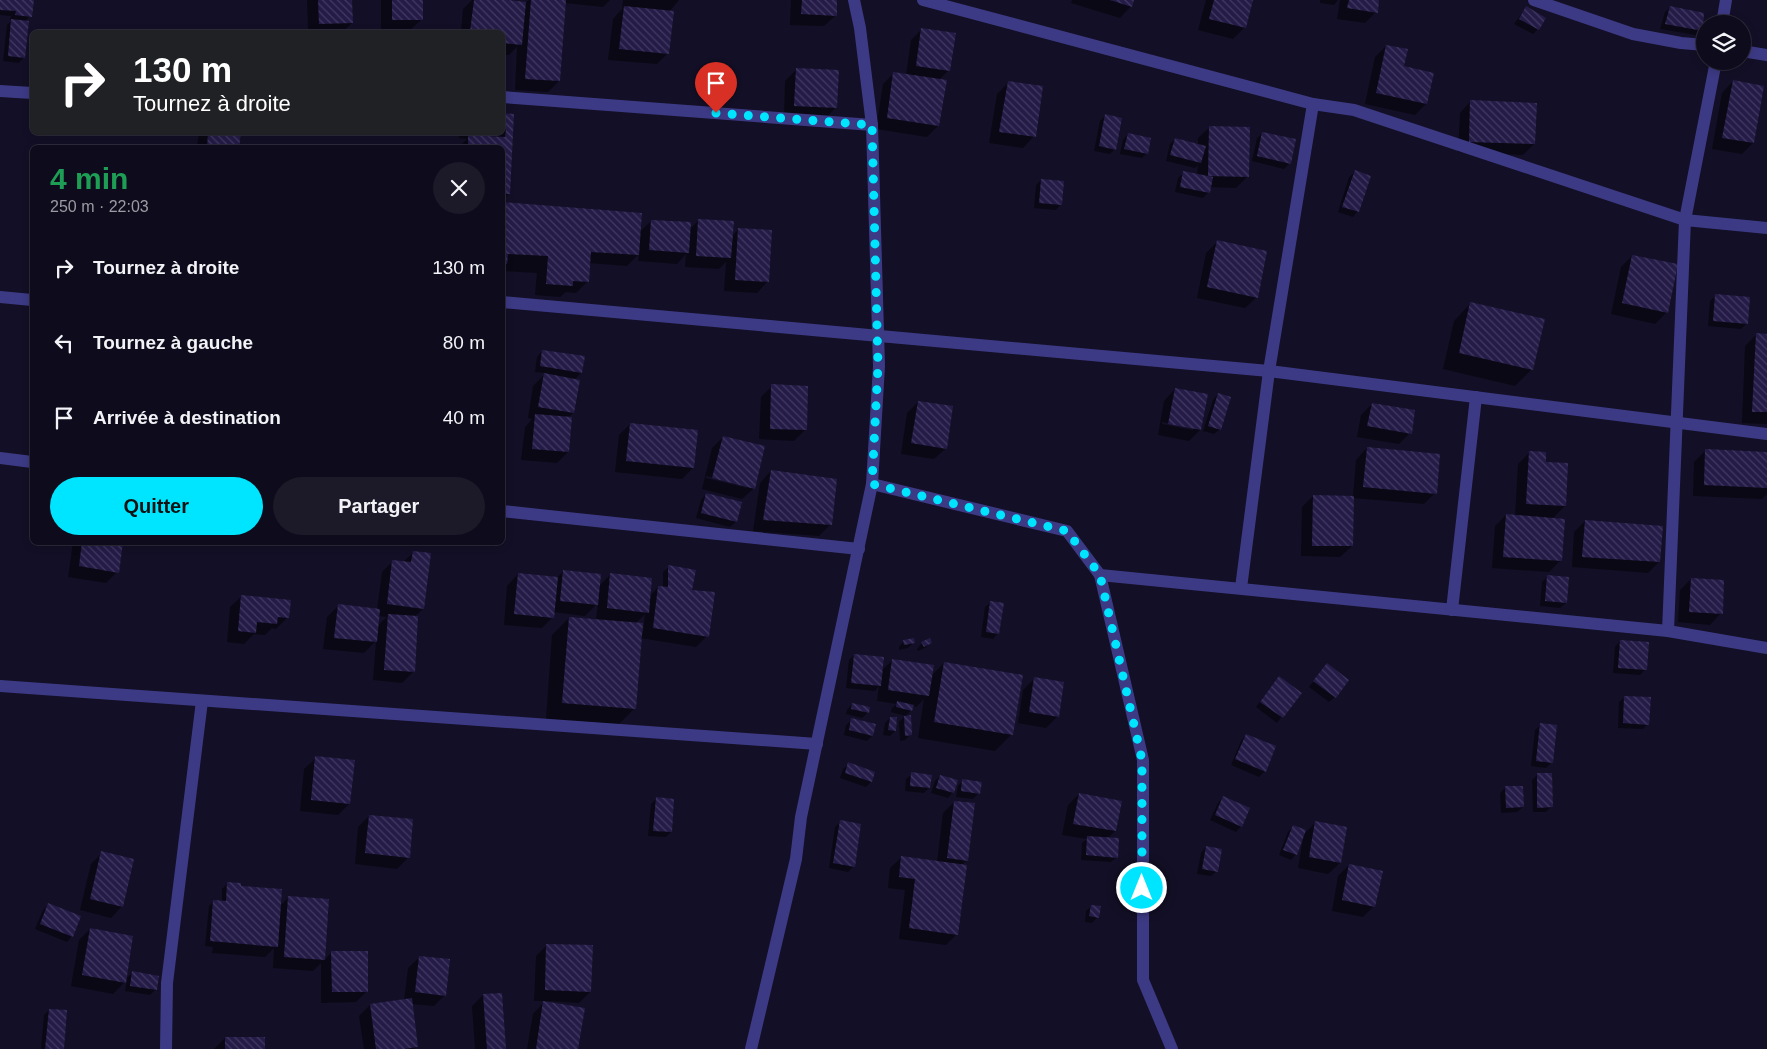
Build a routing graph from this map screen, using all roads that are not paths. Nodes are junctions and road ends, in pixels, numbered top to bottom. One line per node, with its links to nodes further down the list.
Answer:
1 (854, 0): 14 (street)
2 (923, 0): 13 (street)
3 (1534, 0): 6 (street)
4 (1726, 0): 5 (street)
5 (1724, 15)
6 (1696, 44)
7 (1751, 52): 8 (street)
8 (1767, 55)
9 (1714, 70): 15 (street)
10 (0, 91): 11 (street)
11 (30, 92)
12 (505, 97): 14 (street)
13 (1313, 104): 15 (street); 21 (street)
14 (872, 125): 20 (street)
15 (1685, 220): 16 (street); 23 (street)
16 (1767, 228)
17 (0, 297): 18 (street)
18 (30, 300)
19 (505, 302): 20 (street)
20 (878, 336): 21 (street); 27 (street)
21 (1269, 371): 22 (street); 31 (street)
22 (1476, 397): 23 (street); 32 (street)
23 (1676, 422): 24 (street); 33 (street)
24 (1767, 434)
25 (0, 458): 26 (street)
26 (30, 462)
27 (872, 484): 29 (street); 30 (street)
28 (505, 511): 29 (street)
29 (859, 549): 37 (street)
30 (1100, 575): 31 (street); 40 (street)
31 (1241, 588): 32 (street)
32 (1452, 610): 33 (street)
33 (1668, 631): 34 (street)
34 (1767, 648)
35 (0, 686): 36 (street)
36 (202, 701): 37 (street); 38 (street)
37 (817, 744): 39 (street)
38 (166, 1049)
39 (751, 1049)
40 (1172, 1049)

